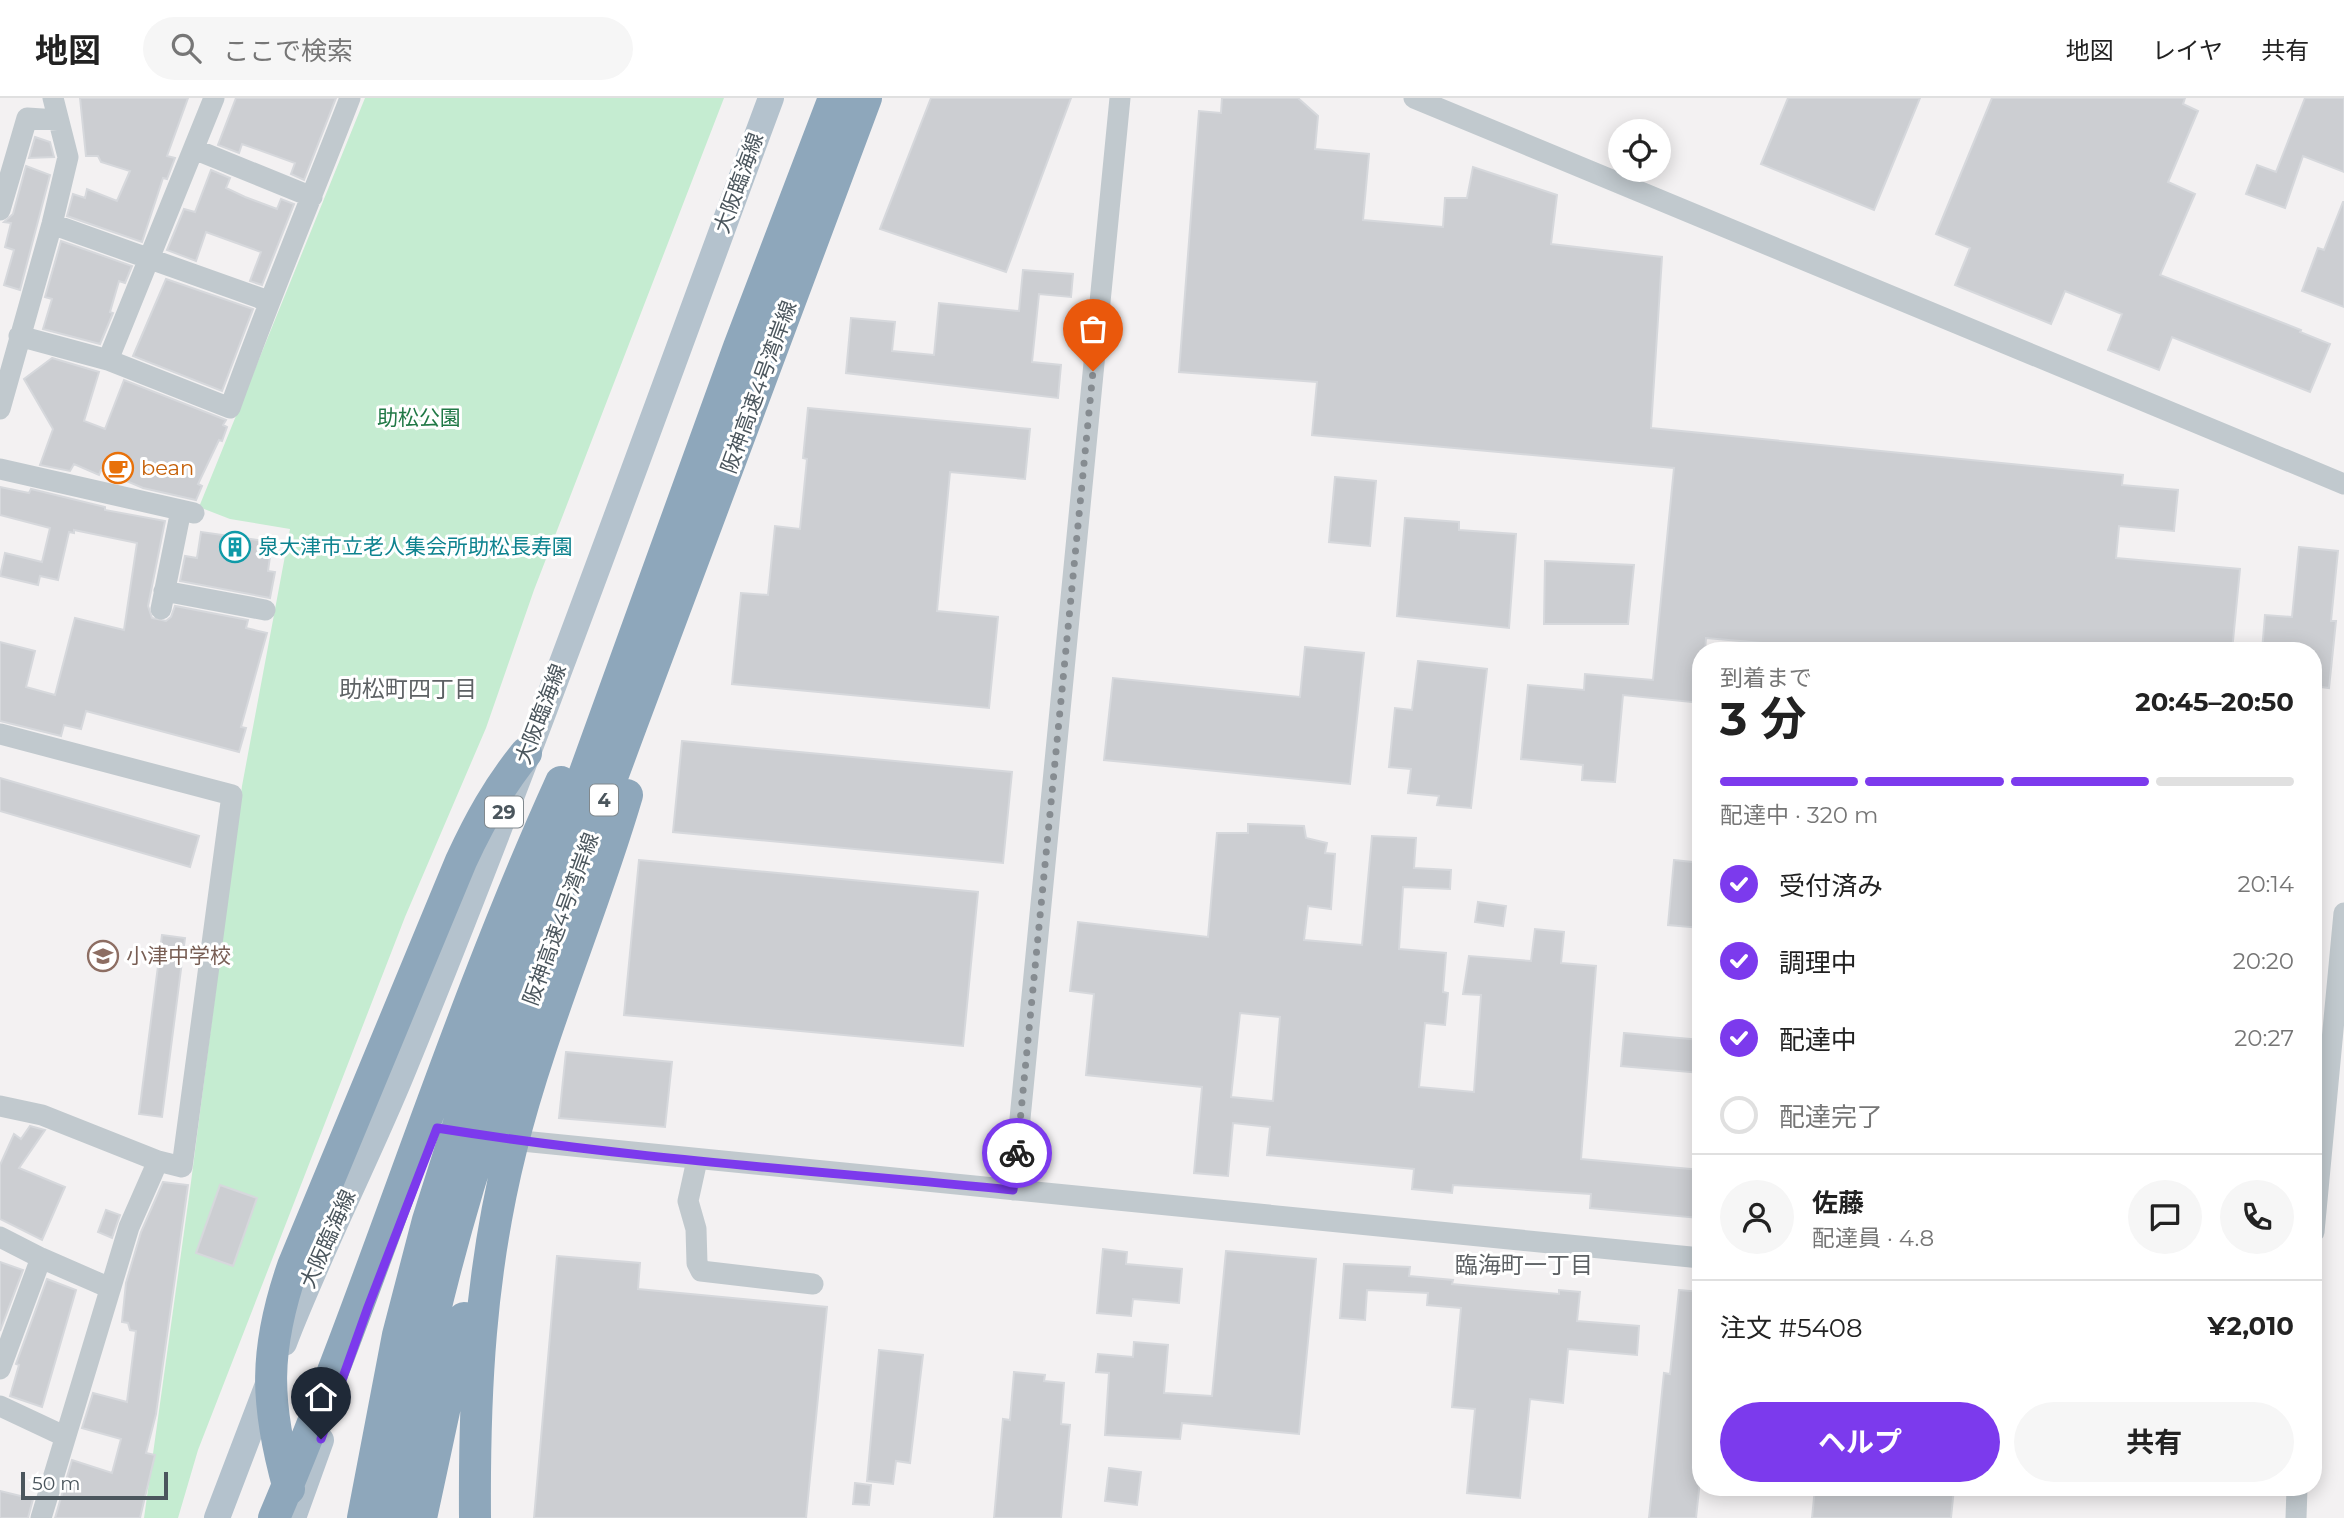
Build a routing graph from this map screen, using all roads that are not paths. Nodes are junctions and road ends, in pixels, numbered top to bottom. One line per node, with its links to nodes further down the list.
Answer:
1 (53, 98): 10 (street)
2 (214, 98): 11 (street)
3 (350, 98): 12 (street)
4 (771, 98): 27 (main road, 大阪臨海線 / 29)
5 (823, 98): 24 (main road, 29)
6 (834, 98): 18 (highway, 阪神高速4号湾岸線 / 4)
7 (866, 98): 23 (highway, 阪神高速4号湾岸線 / 4)
8 (1120, 98): 35 (street)
9 (1414, 98): 22 (street)
10 (58, 120): 13 (street); 14 (street)
11 (194, 149): 12 (street); 15 (street)
12 (312, 197): 16 (street)
13 (0, 210)
14 (52, 224): 15 (street); 17 (street)
15 (148, 257): 16 (street); 19 (street)
16 (268, 301): 19 (street)
17 (19, 336): 19 (street); 20 (street)
18 (739, 347): 48 (highway); 50 (highway, 阪神高速4号湾岸線 / 4)
19 (108, 360)
20 (0, 409)
21 (0, 469): 25 (street)
22 (2344, 484)
23 (705, 530): 51 (highway, 阪神高速4号湾岸線 / 4); 53 (highway)
24 (651, 557): 30 (main road, 29); 31 (main road)
25 (265, 610)
26 (0, 734): 34 (street)
27 (526, 753): 47 (main road, 大阪臨海線 / 29); 49 (highway)
28 (2344, 913): 32 (street)
29 (0, 1106): 34 (street)
30 (437, 1128): 31 (street); 49 (main road, 29)
31 (506, 1139): 33 (street); 52 (highway)
32 (2322, 1147)
33 (696, 1160): 35 (street); 39 (street)
34 (158, 1161): 40 (street)
35 (1013, 1190): 37 (street)
36 (0, 1237): 38 (street)
37 (1692, 1257)
38 (41, 1258): 40 (street); 41 (street)
39 (813, 1284)
40 (110, 1288): 44 (street)
41 (9, 1315): 42 (street)
42 (0, 1369)
43 (0, 1406): 44 (street)
44 (64, 1436): 46 (street)
45 (2297, 1496): 54 (street)
46 (41, 1518)
47 (217, 1518)
48 (274, 1518)
49 (295, 1518)
50 (363, 1518)
51 (393, 1518)
52 (421, 1518)
53 (475, 1518)
54 (2296, 1518)

